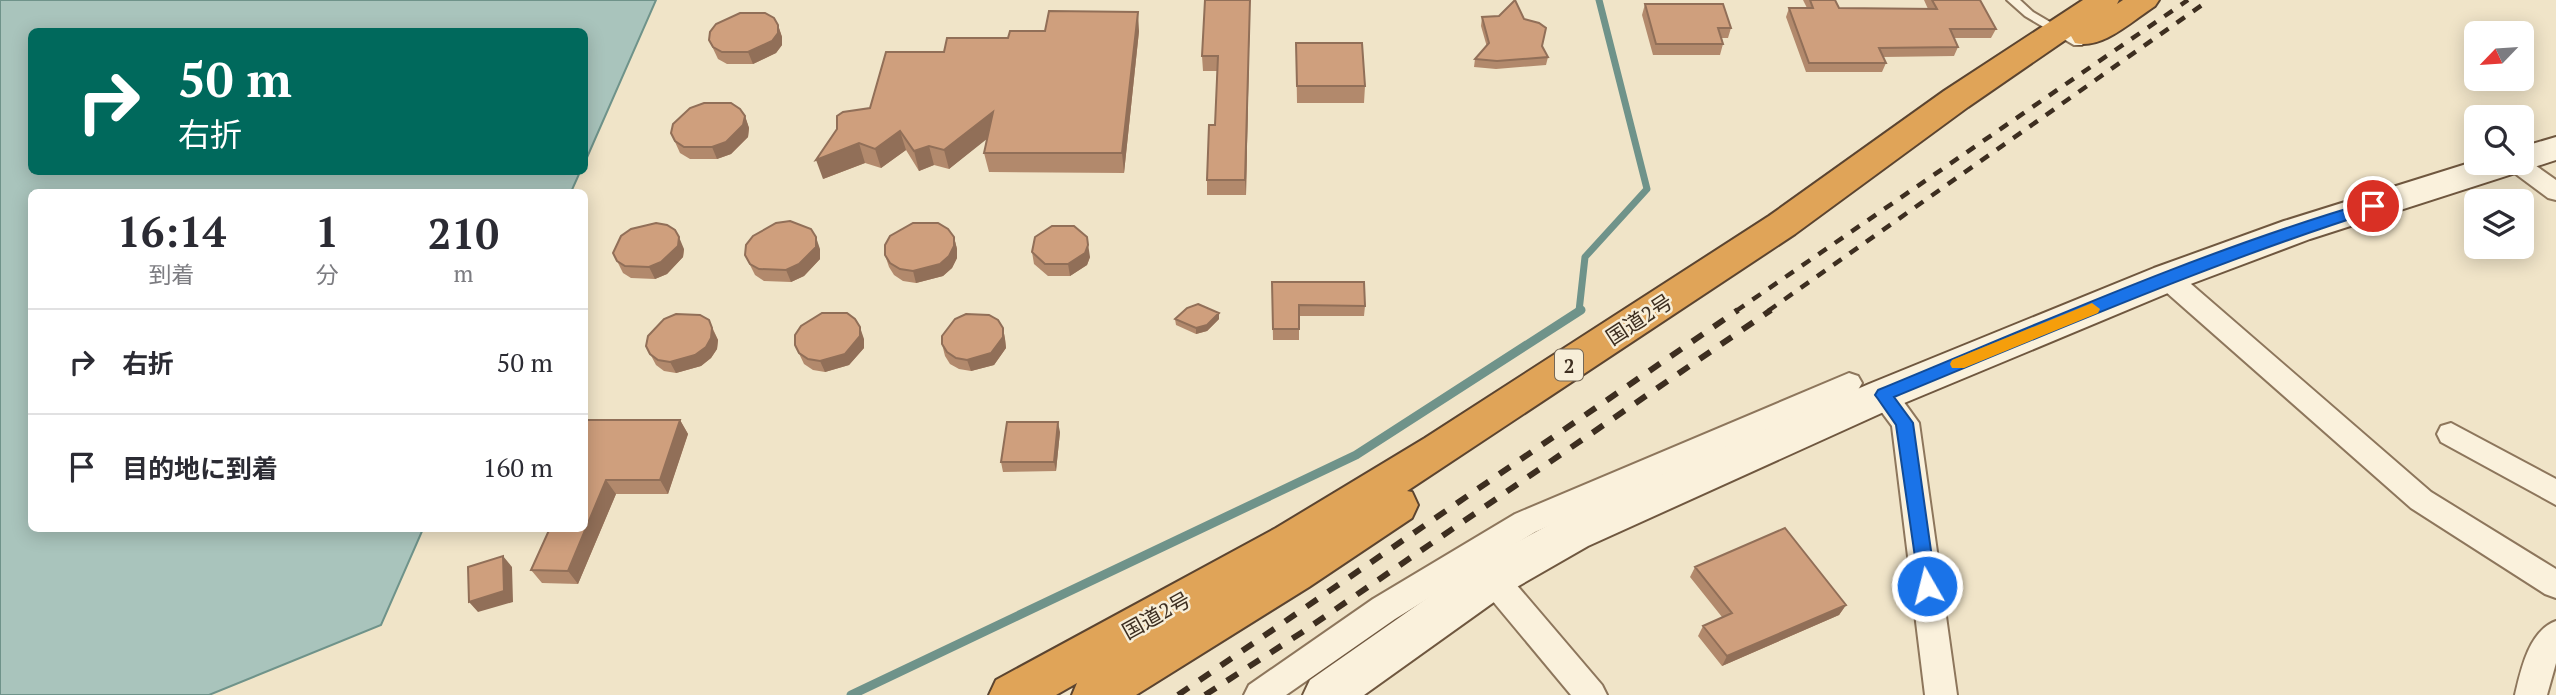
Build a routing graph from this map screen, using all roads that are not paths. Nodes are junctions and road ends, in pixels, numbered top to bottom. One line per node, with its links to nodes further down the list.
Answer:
1 (2013, 0): 4 (lane)
2 (2105, 0): 4 (highway, 国道2号 / 2)
3 (2144, 0): 4 (highway, 国道2号 / 2)
4 (2068, 36): 18 (highway, 国道2号 / 2); 19 (highway, 国道2号 / 2)
5 (2556, 148): 6 (street)
6 (2534, 155)
7 (2472, 175): 10 (street)
8 (2533, 175): 9 (street)
9 (2556, 192)
10 (2167, 278): 11 (street); 15 (street)
11 (1866, 389): 14 (street); 20 (street); 23 (street)
12 (2451, 434): 13 (street)
13 (2556, 493)
14 (1492, 578): 21 (street); 22 (street)
15 (2556, 584)
16 (2556, 635): 17 (street)
17 (2547, 670): 24 (street)
18 (1012, 695)
19 (1095, 695)
20 (1260, 695)
21 (1326, 695)
22 (1591, 695)
23 (1941, 695)
24 (2531, 695)

